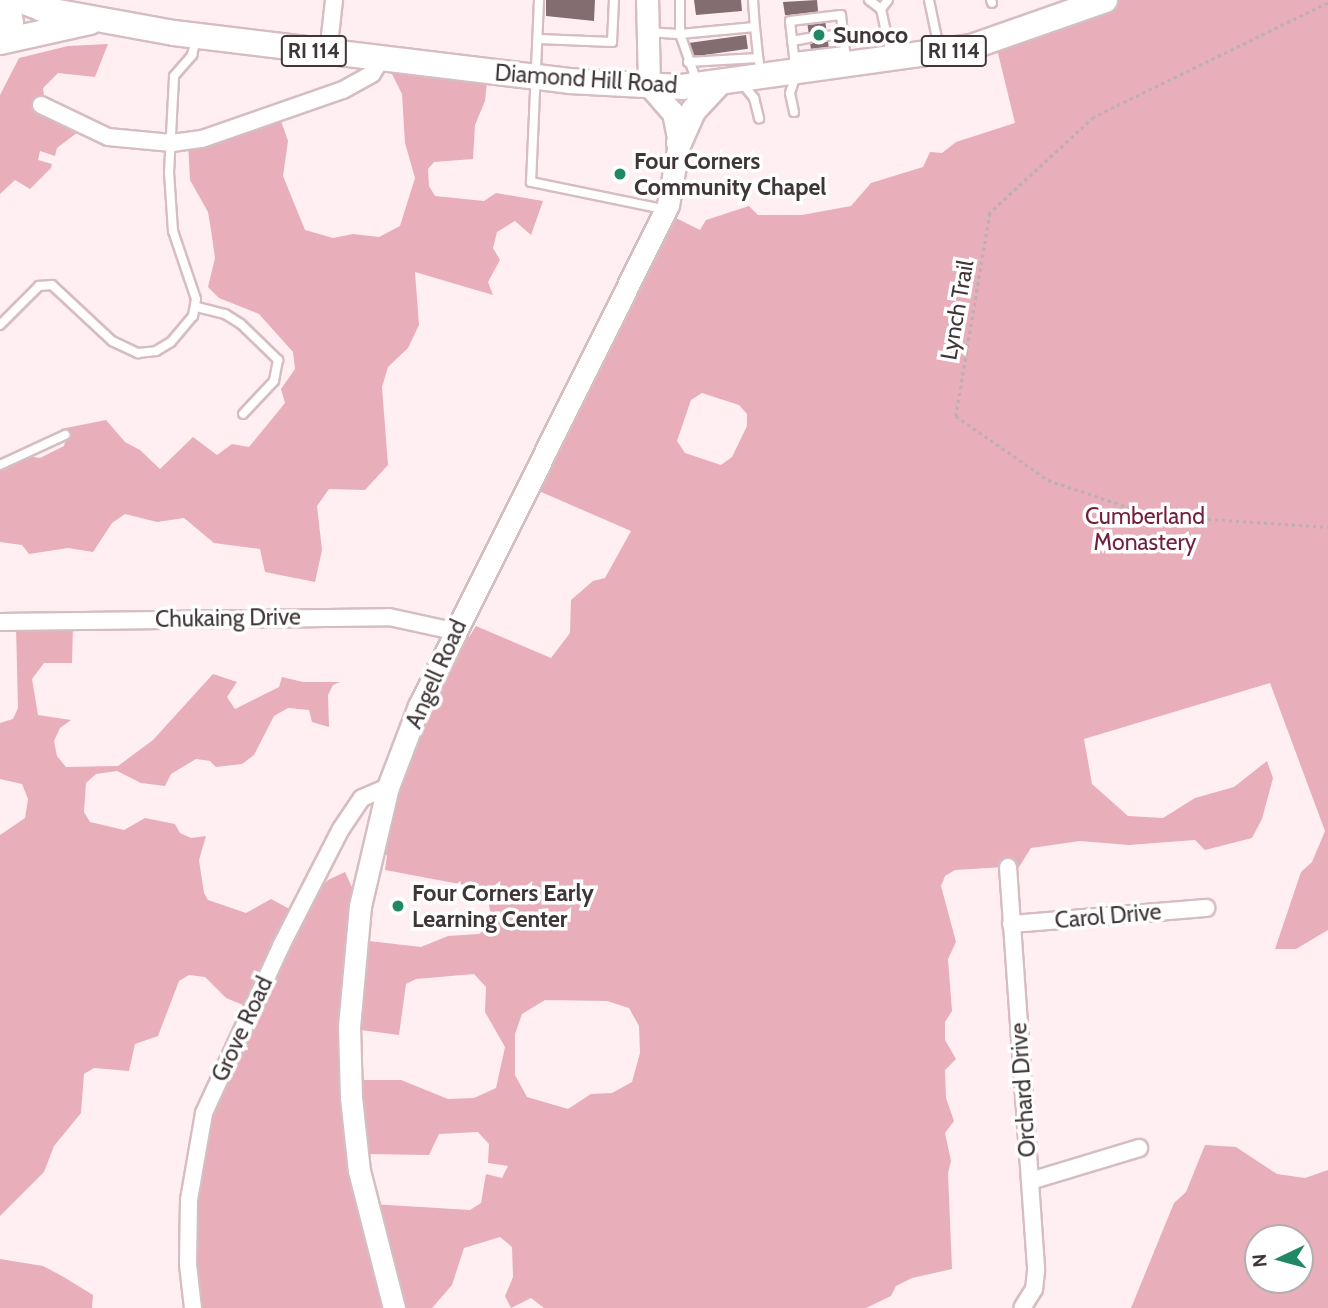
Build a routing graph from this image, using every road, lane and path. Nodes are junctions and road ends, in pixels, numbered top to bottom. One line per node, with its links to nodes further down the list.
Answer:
1 (7, 0): 27 (main road)
2 (20, 0): 16 (main road, Diamond Hill Road / RI 114)
3 (334, 0): 28 (street)
4 (539, 0): 25 (lane)
5 (614, 0): 25 (lane)
6 (647, 0): 19 (main road)
7 (672, 0): 17 (lane)
8 (680, 0): 17 (lane)
9 (753, 0): 18 (lane)
10 (869, 0): 15 (lane)
11 (888, 0): 15 (lane)
12 (929, 0): 29 (lane)
13 (1105, 0): 29 (main road, Diamond Hill Road / RI 114)
14 (1328, 3): 49 (path, Lynch Trail)
15 (881, 9): 32 (lane)
16 (101, 20): 22 (main road, Diamond Hill Road / RI 114); 27 (main road, Diamond Hill Road / RI 114)
17 (680, 20): 20 (lane)
18 (755, 27): 20 (lane); 35 (lane)
19 (646, 32): 20 (lane); 37 (main road)
20 (680, 34): 33 (lane)
21 (843, 34): 23 (lane); 26 (lane); 31 (lane)
22 (197, 35): 28 (main road, Diamond Hill Road / RI 114); 41 (lane)
23 (827, 36)
24 (809, 38): 26 (lane)
25 (539, 39): 36 (lane)
26 (792, 41): 34 (lane)
27 (0, 42)
28 (328, 53): 30 (main road, Diamond Hill Road / RI 114)
29 (940, 53): 32 (main road, Diamond Hill Road / RI 114)
30 (381, 59): 36 (main road, Diamond Hill Road / RI 114); 41 (street)
31 (846, 59): 32 (main road, Diamond Hill Road / RI 114); 34 (main road, Diamond Hill Road / RI 114)
32 (893, 61)
33 (688, 62): 35 (lane); 35 (lane)
34 (795, 65): 35 (main road, Diamond Hill Road / RI 114); 39 (lane)
35 (727, 66): 37 (main road, Diamond Hill Road / RI 114); 40 (lane); 42 (main road)
36 (538, 77): 37 (main road, Diamond Hill Road / RI 114); 43 (lane)
37 (649, 86): 42 (main road, Angell Road)
38 (41, 105): 41 (street)
39 (794, 112)
40 (759, 118)
41 (172, 143): 44 (lane)
42 (679, 143): 43 (main road, Angell Road)
43 (666, 210): 51 (main road, Angell Road)
44 (197, 307): 45 (lane); 46 (lane)
45 (0, 326)
46 (243, 414)
47 (65, 435): 48 (lane)
48 (0, 465)
49 (1328, 527)
50 (0, 622): 51 (street, Chukaing Drive)
51 (454, 631): 52 (main road, Angell Road)
52 (387, 787): 58 (street, Grove Road); 59 (main road, Angell Road)
53 (1008, 867): 55 (street, Orchard Drive)
54 (1206, 908): 55 (street, Carol Drive)
55 (1011, 924): 57 (street, Orchard Drive)
56 (1139, 1147): 57 (street)
57 (1030, 1181): 60 (street, Orchard Drive)
58 (193, 1308)
59 (394, 1308)
60 (1021, 1308)

